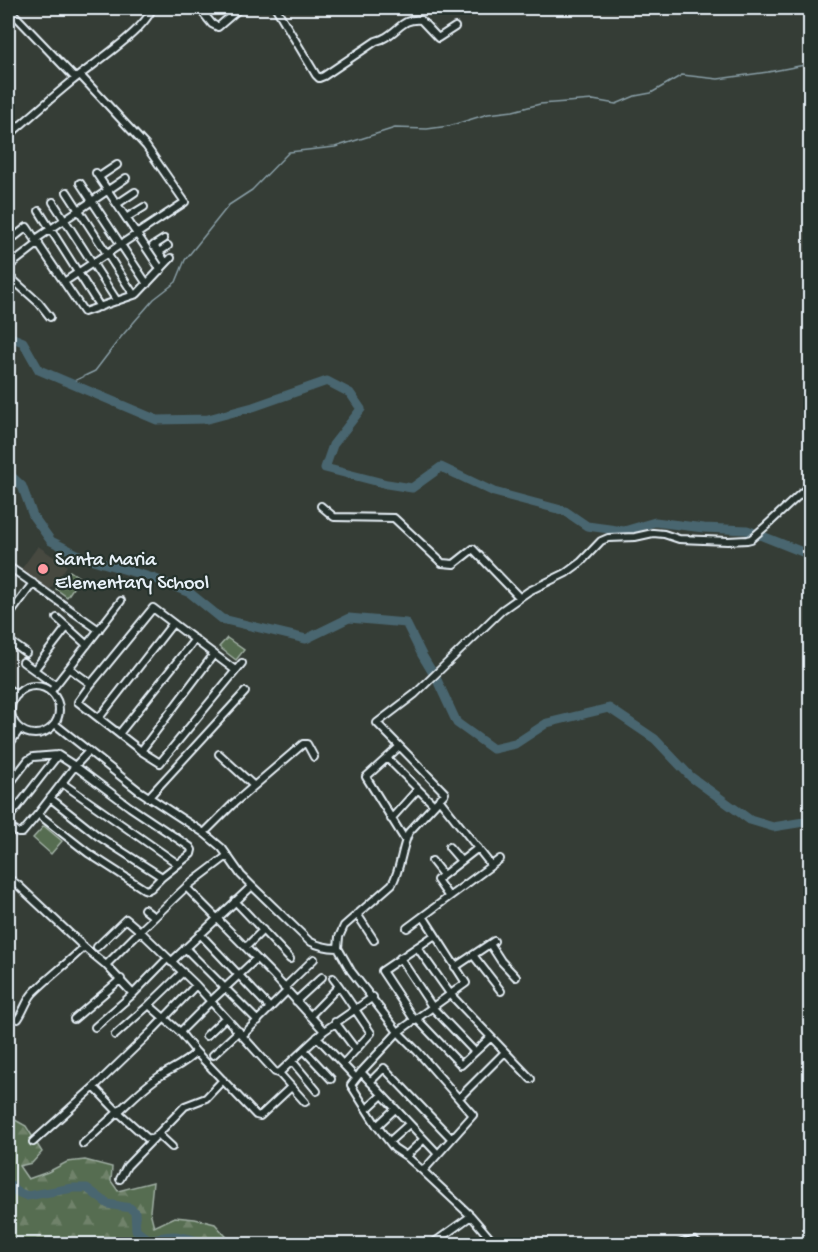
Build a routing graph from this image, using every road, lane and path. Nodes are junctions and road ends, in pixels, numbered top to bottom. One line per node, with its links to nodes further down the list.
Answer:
1 (8, 8): 7 (street)
2 (152, 8): 7 (street)
3 (199, 8): 4 (street)
4 (240, 8)
5 (276, 8): 6 (street)
6 (455, 27)
7 (77, 77): 8 (street); 24 (street)
8 (8, 136)
9 (117, 165): 12 (street)
10 (126, 178): 12 (street)
11 (80, 183): 15 (street)
12 (108, 190): 15 (street); 17 (street)
13 (67, 192): 19 (street)
14 (135, 192): 17 (street)
15 (92, 201): 19 (street); 28 (street)
16 (53, 202): 22 (street)
17 (117, 204): 21 (street)
18 (144, 207): 21 (street)
19 (78, 210): 22 (street); 33 (street)
20 (39, 211): 23 (street)
21 (126, 218): 24 (street)
22 (64, 220): 23 (street); 34 (street)
23 (51, 229): 26 (street); 37 (street)
24 (137, 234): 28 (street); 31 (street)
25 (164, 239): 29 (street)
26 (37, 241): 27 (street); 35 (street); 39 (street)
27 (8, 242)
28 (121, 244): 33 (street); 40 (street)
29 (154, 245): 31 (street); 32 (street)
30 (168, 246): 32 (street)
31 (147, 250): 36 (street)
32 (159, 252): 36 (street)
33 (107, 254): 34 (street); 41 (street)
34 (92, 263): 37 (street); 42 (street)
35 (8, 267)
36 (160, 270): 40 (street)
37 (78, 272): 39 (street); 43 (street)
38 (8, 281): 44 (street)
39 (64, 282): 43 (street)
40 (147, 284): 41 (street)
41 (134, 295): 42 (street)
42 (117, 301): 43 (street)
43 (100, 307)
44 (50, 317)
45 (810, 485): 49 (street)
46 (321, 506): 49 (street)
47 (8, 566): 48 (street)
48 (33, 583): 51 (street); 55 (street)
49 (519, 597): 76 (street)
50 (121, 601): 55 (street)
51 (8, 616)
52 (57, 618): 54 (street)
53 (173, 623): 56 (street); 66 (street); 71 (street)
54 (67, 627): 58 (street); 64 (street)
55 (99, 630): 58 (street)
56 (195, 639): 60 (street); 74 (street)
57 (8, 640): 59 (street)
58 (87, 645): 63 (street)
59 (26, 653)
60 (214, 654): 65 (street); 78 (street)
61 (23, 662): 64 (street)
62 (242, 663): 65 (street)
63 (69, 668): 66 (street); 67 (street)
64 (34, 670): 67 (street)
65 (235, 670): 78 (street)
66 (91, 684): 71 (street)
67 (53, 688): 70 (street); 72 (street)
68 (8, 689): 70 (street)
69 (245, 692): 89 (street)
70 (17, 695): 73 (street)
71 (99, 718): 74 (street)
72 (56, 725): 73 (street); 77 (street)
73 (20, 729): 75 (street)
74 (119, 734): 78 (street)
75 (8, 746)
76 (399, 747): 82 (street); 90 (street)
77 (89, 751): 83 (street); 89 (street)
78 (141, 751)
79 (219, 754): 86 (street)
80 (58, 755): 83 (street); 85 (street); 92 (street)
81 (314, 757): 86 (street)
82 (387, 758): 87 (street); 93 (street)
83 (75, 766): 84 (street); 103 (street)
84 (62, 783): 88 (street); 103 (street)
85 (8, 786)
86 (254, 786): 95 (street)
87 (418, 789): 90 (street); 93 (street)
88 (50, 798): 91 (street); 106 (street)
89 (148, 798): 95 (street)
90 (436, 802): 96 (street); 98 (street)
91 (38, 814): 94 (street); 106 (street)
92 (8, 819)
93 (391, 819): 96 (street)
94 (8, 826)
95 (204, 833): 99 (street)
96 (405, 840): 113 (street)
97 (449, 847): 102 (street)
98 (478, 848): 102 (street); 104 (street)
99 (227, 856): 108 (street); 109 (street)
100 (500, 859): 104 (street)
101 (432, 861): 105 (street)
102 (461, 861): 105 (street)
103 (178, 864): 106 (street)
104 (491, 865): 110 (street)
105 (443, 875): 110 (street)
106 (162, 877)
107 (8, 878): 123 (street)
108 (186, 886): 115 (street); 116 (street)
109 (252, 886): 111 (street); 128 (street)
110 (449, 897): 114 (street)
111 (235, 901): 116 (street); 118 (street)
112 (144, 909): 115 (street)
113 (357, 914): 122 (street); 128 (street)
114 (423, 916): 117 (street); 121 (street)
115 (154, 917): 119 (street)
116 (217, 919): 120 (street); 127 (street)
117 (407, 928)
118 (263, 930): 127 (street); 132 (street)
119 (140, 931): 124 (street); 134 (street); 135 (street)
120 (200, 934): 126 (street); 138 (street)
121 (435, 935): 125 (street); 136 (street)
122 (374, 940)
123 (84, 947): 135 (street); 158 (street)
124 (98, 947)
125 (417, 947): 130 (street); 149 (street)
126 (185, 948): 134 (street); 145 (street)
127 (246, 948): 131 (street)
128 (338, 948): 150 (street)
129 (473, 955): 136 (street); 140 (street); 147 (street)
130 (400, 958): 155 (street); 162 (street)
131 (256, 959): 138 (street); 146 (street)
132 (290, 959)
133 (314, 959): 146 (street)
134 (170, 960): 137 (street); 148 (street)
135 (106, 965): 142 (street)
136 (455, 967): 149 (street)
137 (183, 972): 143 (street); 153 (street)
138 (239, 975): 145 (street); 154 (street)
139 (322, 977): 152 (street)
140 (516, 977)
141 (333, 978): 144 (street)
142 (121, 979): 148 (street); 160 (street)
143 (196, 985): 151 (street); 161 (street)
144 (339, 986): 156 (street); 157 (street)
145 (225, 988): 151 (street); 163 (street)
146 (286, 990): 152 (street); 154 (street)
147 (501, 991)
148 (134, 994): 165 (street)
149 (450, 995): 155 (street); 172 (street)
150 (372, 997): 156 (street); 168 (street)
151 (210, 1001): 159 (street); 167 (street)
152 (296, 1001): 157 (street)
153 (149, 1005): 161 (street); 170 (street)
154 (270, 1008): 163 (street)
155 (433, 1008): 162 (street); 177 (street)
156 (354, 1009): 164 (street); 175 (street)
157 (310, 1016): 166 (street)
158 (18, 1018)
159 (225, 1018): 169 (street); 171 (street)
160 (74, 1019)
161 (164, 1019): 167 (street); 188 (street)
162 (416, 1020): 168 (street); 177 (street)
163 (258, 1021): 169 (street)
164 (335, 1023): 166 (street); 175 (street)
165 (95, 1027)
166 (324, 1031): 173 (street)
167 (180, 1032): 176 (street)
168 (398, 1032): 183 (street); 192 (street)
169 (241, 1033): 179 (street); 182 (street)
170 (115, 1035)
171 (206, 1036)
172 (491, 1037): 177 (street); 178 (street)
173 (317, 1038): 174 (street); 181 (street)
174 (304, 1050): 180 (street); 185 (street)
175 (356, 1050): 181 (street)
176 (196, 1052): 186 (street); 196 (street)
177 (475, 1052)
178 (505, 1052): 184 (street); 192 (street)
179 (213, 1055)
180 (291, 1061): 182 (street); 190 (street)
181 (343, 1064): 183 (street)
182 (279, 1073): 189 (street)
183 (358, 1075): 187 (street); 194 (street)
184 (531, 1078)
185 (332, 1079)
186 (223, 1080): 189 (street); 199 (street)
187 (370, 1082): 191 (street); 200 (street)
188 (94, 1087): 196 (street); 204 (street)
189 (291, 1088): 193 (street)
190 (317, 1091)
191 (382, 1095): 194 (street); 195 (street)
192 (459, 1098): 200 (street)
193 (305, 1102)
194 (367, 1109): 198 (street)
195 (395, 1109): 197 (street); 198 (street)
196 (118, 1112): 201 (street); 205 (street)
197 (409, 1124): 202 (street); 203 (street)
198 (376, 1126): 203 (street)
199 (158, 1134): 201 (street); 206 (street)
200 (452, 1138): 207 (street)
201 (153, 1139): 210 (street)
202 (424, 1139): 207 (street); 208 (street)
203 (390, 1141): 208 (street)
204 (33, 1142)
205 (83, 1144)
206 (172, 1147)
207 (438, 1154): 209 (street)
208 (406, 1156): 209 (street)
209 (423, 1171): 211 (street)
210 (120, 1179)
211 (471, 1216): 212 (street); 213 (street)
212 (432, 1245)
213 (495, 1245)
214 (679, 1245): 215 (street)
215 (698, 1245)

